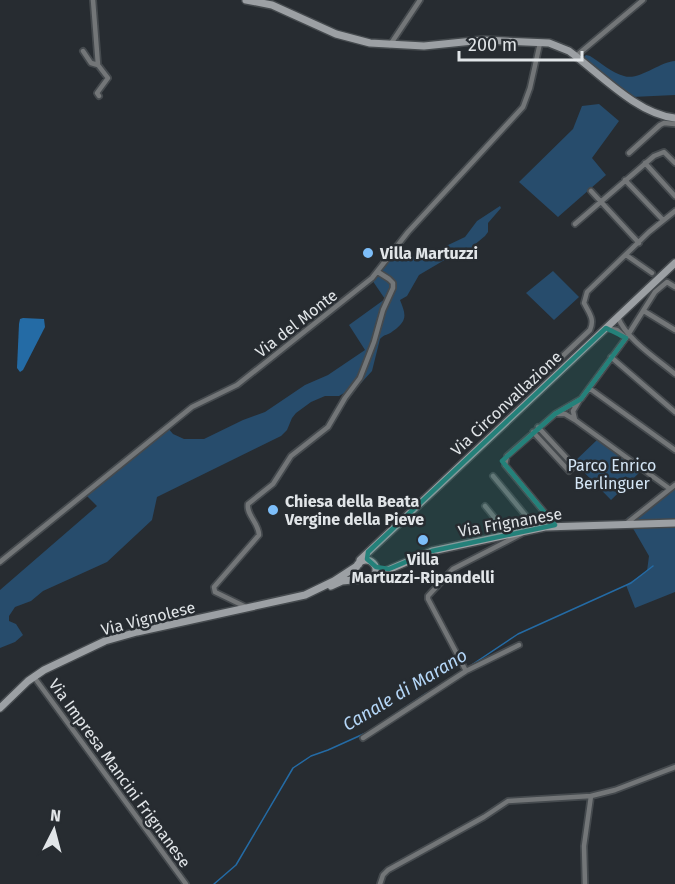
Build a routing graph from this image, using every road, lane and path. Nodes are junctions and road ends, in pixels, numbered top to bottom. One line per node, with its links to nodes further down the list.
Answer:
1 (93, 0): 9 (street)
2 (246, 0): 6 (main road)
3 (420, 0): 6 (street)
4 (643, 0): 8 (street)
5 (540, 43): 6 (main road); 8 (main road); 26 (street, Via del Monte)
6 (390, 45)
7 (83, 51): 9 (street)
8 (576, 56): 11 (main road)
9 (98, 65): 10 (street)
10 (99, 96)
11 (675, 118)
12 (675, 124): 13 (street)
13 (629, 153)
14 (645, 163): 15 (street); 16 (street); 18 (street)
15 (675, 163)
16 (625, 180): 19 (street); 21 (street)
17 (591, 191): 19 (street)
18 (675, 196)
19 (600, 201): 22 (street); 23 (street)
20 (675, 212): 21 (street)
21 (663, 220): 23 (street)
22 (575, 224)
23 (639, 243): 24 (street)
24 (626, 255): 27 (street); 35 (street)
25 (675, 263): 30 (main road, Via Circonvallazione)
26 (378, 272): 57 (street, Via del Monte); 64 (street)
27 (652, 273)
28 (675, 287): 29 (street)
29 (644, 311): 32 (street); 33 (street)
30 (618, 317): 31 (main road, Via Circonvallazione); 33 (street)
31 (606, 328): 33 (street); 55 (main road, Via Circonvallazione)
32 (675, 330)
33 (627, 336): 34 (street); 36 (street)
34 (611, 357): 37 (street); 39 (street)
35 (548, 370)
36 (675, 374)
37 (589, 388): 38 (street); 44 (street)
38 (581, 399): 40 (street); 41 (street)
39 (675, 411)
40 (555, 414): 41 (street); 42 (street)
41 (575, 420): 47 (street)
42 (538, 428): 43 (street); 43 (street)
43 (533, 432): 50 (street)
44 (675, 450)
45 (493, 476): 52 (street)
46 (675, 485): 47 (street)
47 (670, 489): 51 (street)
48 (486, 506): 54 (street)
49 (675, 523): 51 (main road, Via Frignanese)
50 (555, 525): 51 (main road, Via Frignanese); 52 (main road, Via Frignanese)
51 (625, 525)
52 (536, 528): 53 (main road, Via Frignanese)
53 (524, 530): 54 (main road, Via Frignanese); 66 (street)
54 (508, 534): 60 (main road, Via Frignanese)
55 (368, 552): 56 (main road); 58 (main road, Via Circonvallazione)
56 (368, 560): 58 (main road); 59 (main road)
57 (0, 562)
58 (358, 565): 62 (main road); 63 (main road, Via Circonvallazione)
59 (376, 567): 60 (main road); 61 (main road)
60 (389, 569): 61 (main road, Via Frignanese)
61 (374, 576): 62 (main road)
62 (363, 579): 63 (main road)
63 (320, 588): 64 (main road, Via Vignolese)
64 (248, 608): 67 (main road, Via Vignolese)
65 (519, 645): 66 (street)
66 (465, 669): 69 (street)
67 (34, 677): 68 (main road, Via Vignolese); 72 (street, Via Impresa Mancini Frignanese)
68 (0, 708)
69 (363, 738)
70 (675, 767): 71 (street)
71 (591, 796): 73 (street); 74 (street)
72 (186, 884)
73 (380, 884)
74 (585, 884)

